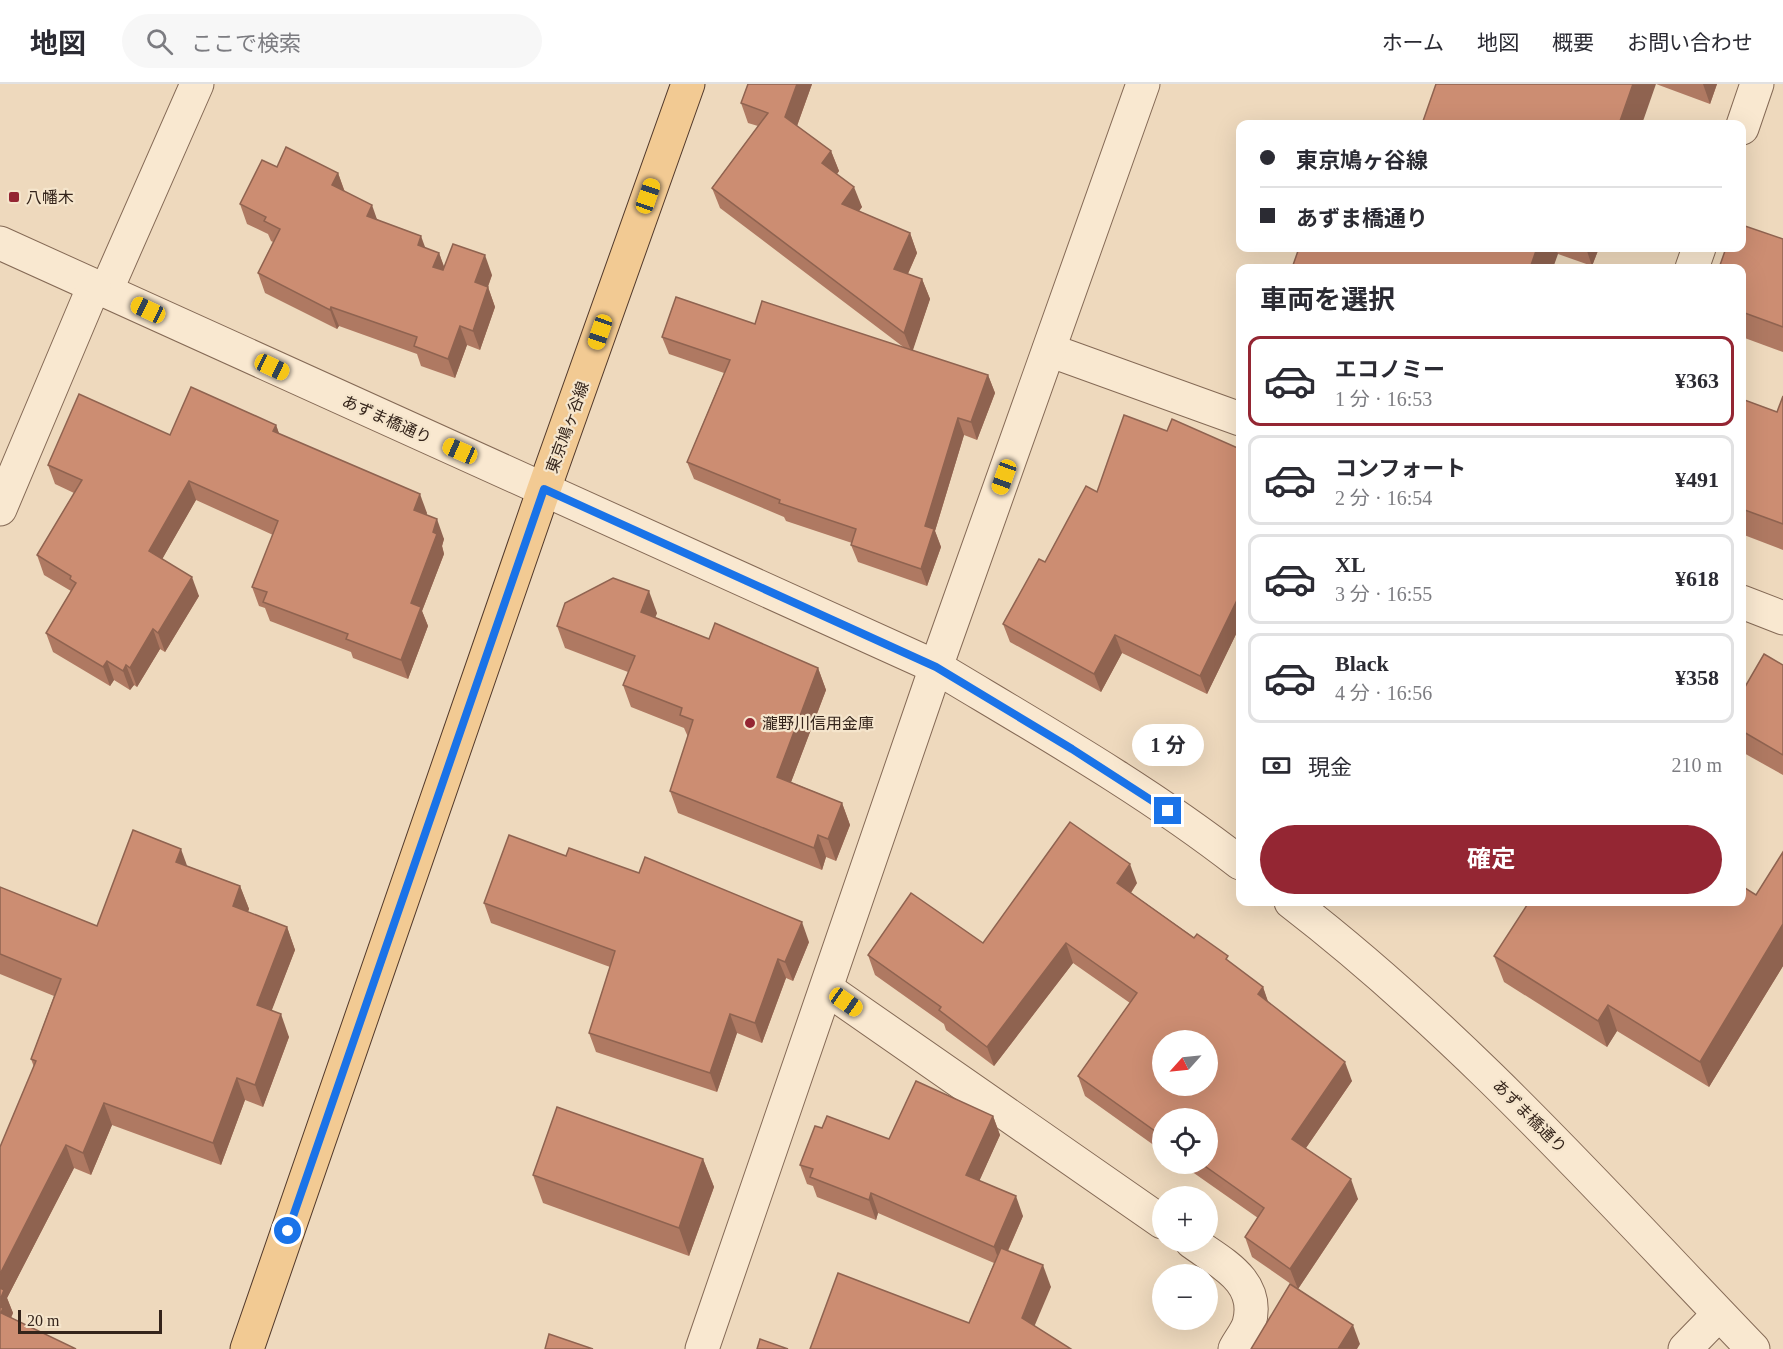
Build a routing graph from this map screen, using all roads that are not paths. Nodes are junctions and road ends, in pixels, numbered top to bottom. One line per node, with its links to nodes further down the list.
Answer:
1 (197, 84): 7 (street)
2 (688, 84): 10 (main road, 東京鳩ヶ谷線)
3 (1143, 84): 8 (street)
4 (1757, 84): 5 (street)
5 (1745, 120)
6 (0, 243): 7 (street, あずま橋通り)
7 (100, 288): 10 (street, あずま橋通り); 11 (street)
8 (1049, 350): 9 (street); 14 (street)
9 (1236, 418)
10 (544, 489): 14 (street, あずま橋通り); 21 (main road, 東京鳩ヶ谷線)
11 (0, 509)
12 (1746, 604): 13 (street)
13 (1783, 618)
14 (936, 667): 15 (street, あずま橋通り); 17 (street)
15 (1236, 860)
16 (1296, 906): 20 (street, あずま橋通り)
17 (827, 989): 18 (street); 22 (street)
18 (1152, 1215)
19 (1206, 1252): 23 (street)
20 (1719, 1314): 24 (street); 25 (street, あずま橋通り)
21 (247, 1349)
22 (702, 1349)
23 (1234, 1349)
24 (1685, 1349)
25 (1753, 1349)

